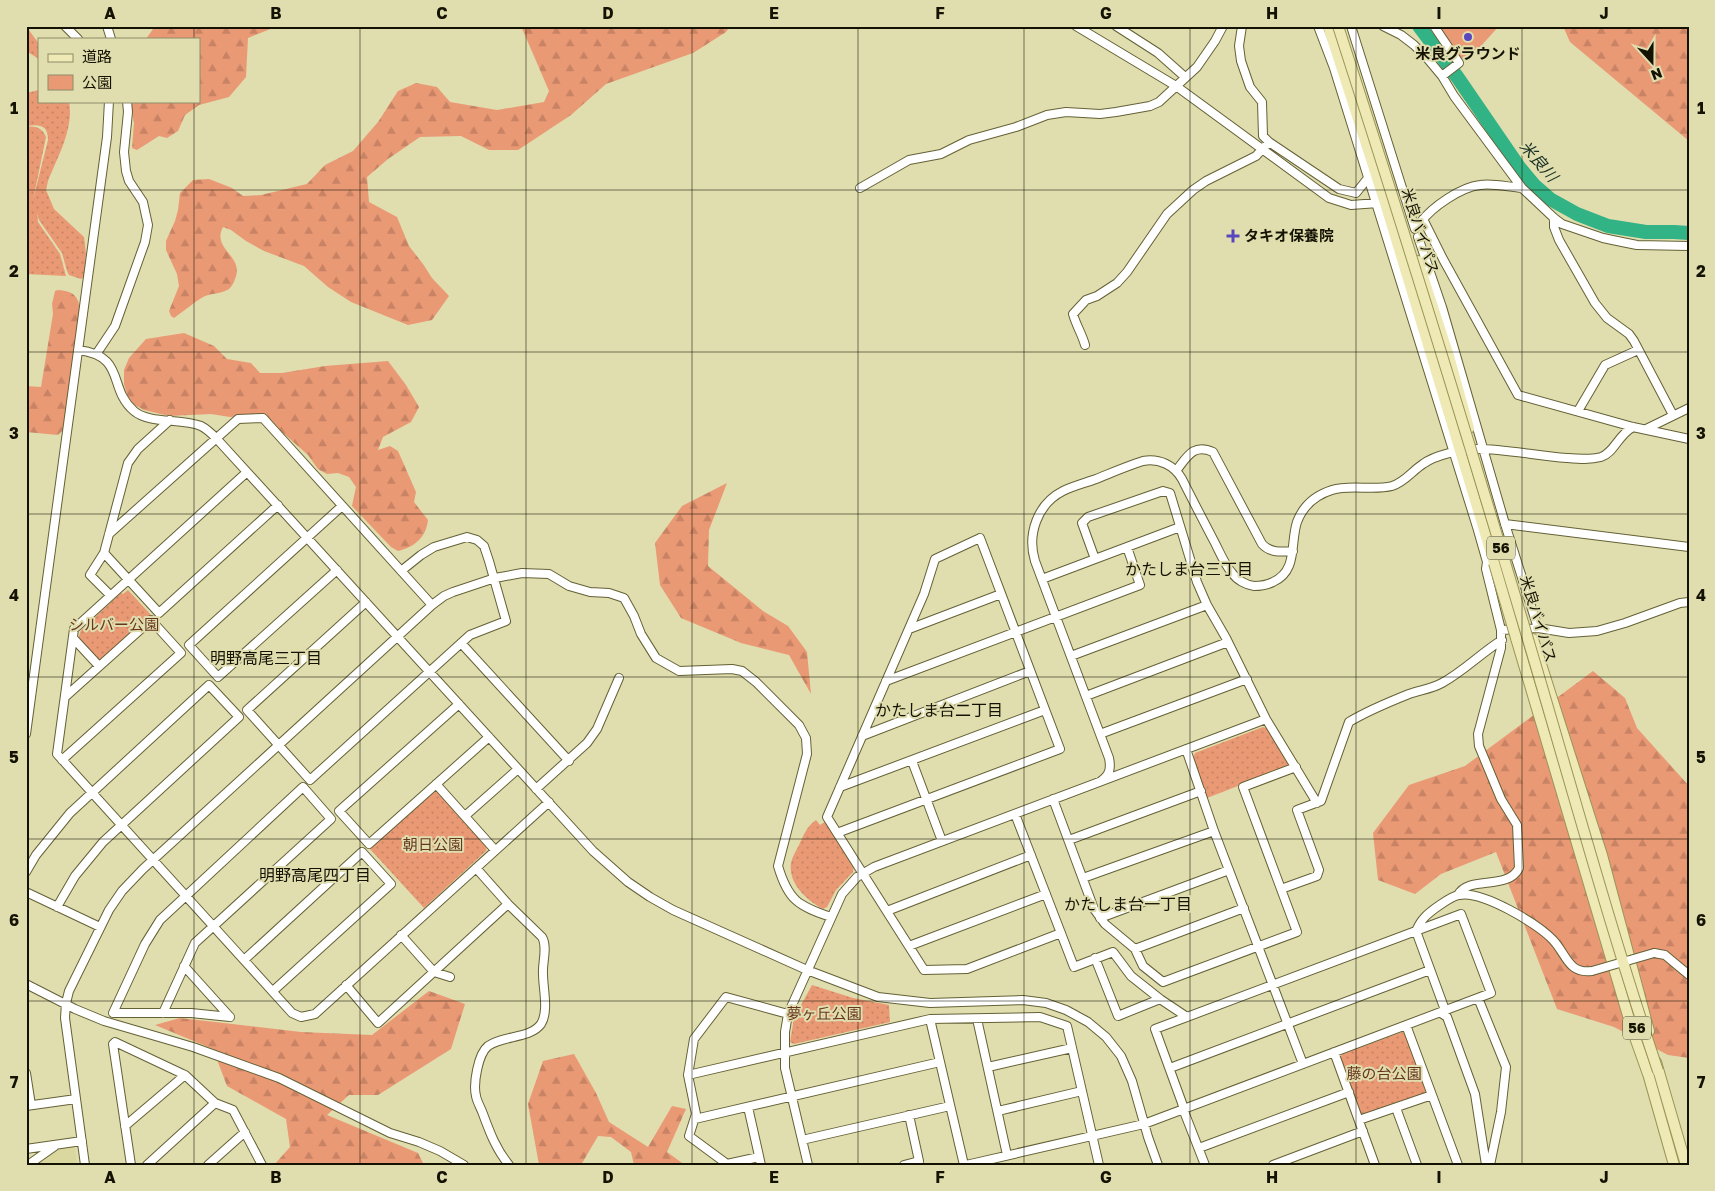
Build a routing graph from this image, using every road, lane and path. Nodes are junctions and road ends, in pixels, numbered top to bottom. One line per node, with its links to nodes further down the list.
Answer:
1 (107, 26): 16 (street)
2 (1076, 26): 19 (street)
3 (1116, 26): 18 (street)
4 (1223, 26): 18 (street)
5 (1242, 26): 22 (street)
6 (1318, 26): 24 (street)
7 (1328, 26): 28 (main road)
8 (1334, 26): 180 (main road, 米良バイパス / 56, bridge)
9 (1338, 26): 180 (main road, 米良バイパス / 56, bridge)
10 (1343, 26): 27 (main road)
11 (1351, 26): 31 (street)
12 (1383, 26): 17 (street)
13 (1434, 26): 17 (street)
14 (66, 27): 15 (street)
15 (77, 38)
16 (111, 38)
17 (1444, 75): 26 (street)
18 (1185, 77): 19 (street)
19 (1176, 86): 23 (street); 25 (street)
20 (109, 102): 34 (street)
21 (127, 102): 36 (street)
22 (1269, 142): 23 (street); 24 (street)
23 (1263, 149): 28 (street); 33 (street)
24 (1368, 178): 28 (street)
25 (860, 188)
26 (1522, 188): 29 (street); 30 (street)
27 (1397, 199): 28 (street); 31 (main road)
28 (1380, 203): 46 (main road)
29 (1423, 218): 31 (street); 38 (street)
30 (1554, 218): 32 (street); 35 (street)
31 (1415, 235): 45 (main road)
32 (1689, 246)
33 (1085, 345)
34 (78, 350): 36 (street); 93 (street)
35 (1638, 350): 38 (street); 39 (street)
36 (96, 353): 40 (street)
37 (1689, 408): 39 (street)
38 (1578, 411): 41 (street)
39 (1673, 416): 42 (street)
40 (170, 420): 43 (street); 53 (street)
41 (1634, 427): 42 (street); 45 (street)
42 (1646, 429): 44 (street)
43 (216, 438): 48 (street); 50 (street); 53 (street)
44 (1689, 439)
45 (1480, 449): 46 (street); 51 (street); 180 (main road)
46 (1457, 452): 57 (street); 74 (street); 180 (main road, bridge)
47 (1176, 471): 57 (street); 57 (street); 64 (street)
48 (247, 472): 49 (street); 63 (street)
49 (278, 505): 54 (street); 63 (street)
50 (342, 506): 54 (street); 61 (street)
51 (1505, 524): 56 (street); 72 (street)
52 (1180, 527): 55 (street); 59 (street); 70 (street)
53 (109, 534): 58 (street)
54 (307, 538): 60 (street); 60 (street)
55 (1127, 547): 59 (street); 71 (street)
56 (1689, 547)
57 (1292, 552)
58 (104, 553): 63 (street); 66 (street)
59 (1095, 559): 64 (street)
60 (337, 570): 67 (street)
61 (401, 571): 62 (street); 69 (street)
62 (494, 578): 69 (street); 80 (street); 138 (street)
63 (128, 579): 66 (street)
64 (1042, 579): 71 (street)
65 (1001, 594): 73 (street); 73 (street); 75 (street)
66 (110, 595): 77 (street)
67 (366, 602): 76 (street); 97 (street)
68 (1689, 602): 72 (street)
69 (432, 605): 76 (street)
70 (1207, 605): 79 (street); 81 (street)
71 (1056, 617): 75 (street); 81 (street)
72 (1538, 628): 74 (street)
73 (909, 629): 87 (street)
74 (1500, 630): 78 (street)
75 (1016, 632): 83 (street); 87 (street)
76 (398, 637): 84 (street); 97 (street)
77 (72, 638): 82 (street); 89 (street)
78 (1502, 640): 113 (street); 133 (street)
79 (1228, 642): 86 (street); 88 (street)
80 (461, 643): 84 (street); 100 (street)
81 (1071, 656): 88 (street)
82 (99, 666): 89 (street); 99 (street)
83 (1030, 671): 91 (street); 95 (street)
84 (429, 672): 90 (street); 97 (street)
85 (619, 678): 100 (street)
86 (1247, 679): 92 (street); 94 (street)
87 (886, 682): 95 (street)
88 (1086, 696): 94 (street)
89 (64, 697): 99 (street)
90 (459, 704): 96 (street); 105 (street)
91 (1045, 710): 101 (street); 110 (street)
92 (1266, 719): 98 (street); 102 (street)
93 (26, 734)
94 (1100, 734): 104 (street)
95 (862, 736): 106 (street)
96 (489, 737): 103 (street); 105 (street)
97 (278, 745): 123 (street)
98 (1186, 749): 104 (street); 108 (street)
99 (62, 760): 109 (street)
100 (569, 761): 107 (street)
101 (912, 761): 106 (street); 110 (street)
102 (1296, 767): 113 (street); 129 (street)
103 (518, 769): 107 (street); 115 (street)
104 (1101, 781): 111 (street)
105 (436, 784): 115 (street)
106 (840, 788): 118 (street)
107 (536, 789): 112 (street)
108 (1201, 791): 117 (street); 119 (street)
109 (92, 792): 116 (street); 116 (street); 126 (street)
110 (926, 799): 118 (street); 120 (street)
111 (1053, 799): 114 (street); 119 (street)
112 (549, 802): 121 (street); 151 (street)
113 (1317, 803): 129 (street)
114 (1015, 814): 120 (street); 122 (street)
115 (465, 816): 121 (street)
116 (121, 824): 123 (street); 135 (street)
117 (1214, 831): 125 (street); 128 (street)
118 (837, 833): 127 (street)
119 (1069, 840): 128 (street)
120 (942, 841): 127 (street)
121 (495, 850): 124 (street)
122 (1031, 856): 131 (street); 137 (street)
123 (153, 860): 132 (street); 141 (street)
124 (476, 868): 134 (street); 144 (street)
125 (1229, 870): 136 (street); 139 (street)
126 (26, 872)
127 (862, 873): 137 (street); 138 (street)
128 (1083, 878): 139 (street)
129 (1281, 889): 146 (street)
130 (26, 892): 135 (street)
131 (1046, 894): 143 (street); 145 (street)
132 (185, 895): 140 (street); 140 (street); 164 (street)
133 (1458, 895): 142 (street); 154 (street, bridge)
134 (508, 904): 153 (street); 217 (street)
135 (56, 907): 141 (street)
136 (1244, 908): 146 (street); 147 (street)
137 (887, 911): 145 (street)
138 (831, 917): 151 (street)
139 (1100, 918): 147 (street)
140 (214, 926): 149 (street); 150 (street)
141 (100, 927): 162 (street)
142 (1416, 931): 152 (street); 158 (street); 160 (street)
143 (1061, 933): 145 (street); 148 (street)
144 (401, 935): 153 (street); 157 (street)
145 (909, 946)
146 (1258, 946): 147 (street); 158 (street)
147 (1135, 949)
148 (1095, 958): 161 (street); 161 (street)
149 (244, 960): 159 (street); 159 (street)
150 (184, 966): 164 (street); 164 (street)
151 (807, 970): 165 (street); 198 (street)
152 (1430, 970): 163 (street); 170 (street)
153 (434, 972): 155 (street); 157 (street)
154 (1689, 975)
155 (450, 977)
156 (26, 984): 162 (street)
157 (346, 985): 159 (street)
158 (1273, 985): 167 (street); 170 (street)
159 (272, 991)
160 (1478, 998): 163 (street); 228 (street)
161 (1160, 999): 167 (street)
162 (66, 1003): 187 (street); 216 (street)
163 (1445, 1010): 166 (street)
164 (163, 1013)
165 (788, 1014): 174 (street); 182 (street)
166 (1433, 1015): 171 (street); 228 (street)
167 (1187, 1017): 178 (street)
168 (930, 1019): 169 (street); 174 (street); 175 (street)
169 (978, 1019): 172 (street); 177 (street)
170 (1288, 1024): 176 (street); 178 (street)
171 (1406, 1025): 173 (street); 185 (street)
172 (1072, 1048): 177 (street); 183 (street)
173 (1334, 1052): 176 (street); 184 (street)
174 (784, 1053): 182 (street); 186 (street)
175 (940, 1062): 186 (street); 190 (street)
176 (1303, 1064): 193 (street)
177 (988, 1067): 194 (street)
178 (1170, 1068): 193 (street)
179 (26, 1073): 189 (street)
180 (1653, 1073): 229 (main road, 米良バイパス / 56); 230 (main road, 米良バイパス / 56)
181 (185, 1075): 188 (street); 199 (street); 199 (street)
182 (688, 1075): 196 (street)
183 (1082, 1091): 194 (street); 202 (street)
184 (1349, 1092): 197 (street); 206 (street)
185 (1432, 1095): 192 (street); 227 (street)
186 (792, 1096): 191 (street); 203 (street)
187 (76, 1099): 189 (street); 204 (street)
188 (215, 1103): 201 (street); 213 (street)
189 (29, 1105)
190 (950, 1106): 195 (street); 220 (street)
191 (748, 1107): 196 (street); 209 (street)
192 (1396, 1108): 197 (street); 226 (street)
193 (1184, 1109): 198 (street); 206 (street)
194 (998, 1111): 208 (street)
195 (909, 1115): 203 (street); 219 (street)
196 (695, 1119): 209 (street)
197 (1359, 1120): 200 (street)
198 (1144, 1124): 202 (street); 222 (street)
199 (125, 1126): 212 (street)
200 (1363, 1131): 224 (street); 225 (street)
201 (246, 1132): 214 (street); 215 (street)
202 (1092, 1136): 208 (street); 221 (street)
203 (802, 1140): 218 (street)
204 (82, 1141): 205 (street); 211 (street)
205 (57, 1144): 207 (street); 210 (street)
206 (1199, 1148): 223 (street)
207 (26, 1149)
208 (1008, 1155): 220 (street)
209 (760, 1161)
210 (28, 1165)
211 (85, 1165)
212 (131, 1165)
213 (147, 1165)
214 (208, 1165)
215 (262, 1165)
216 (464, 1165)
217 (509, 1165)
218 (808, 1165)
219 (904, 1165)
220 (965, 1165)
221 (1099, 1165)
222 (1158, 1165)
223 (1205, 1165)
224 (1273, 1165)
225 (1375, 1165)
226 (1417, 1165)
227 (1458, 1165)
228 (1488, 1165)
229 (1674, 1165)
230 (1686, 1165)

